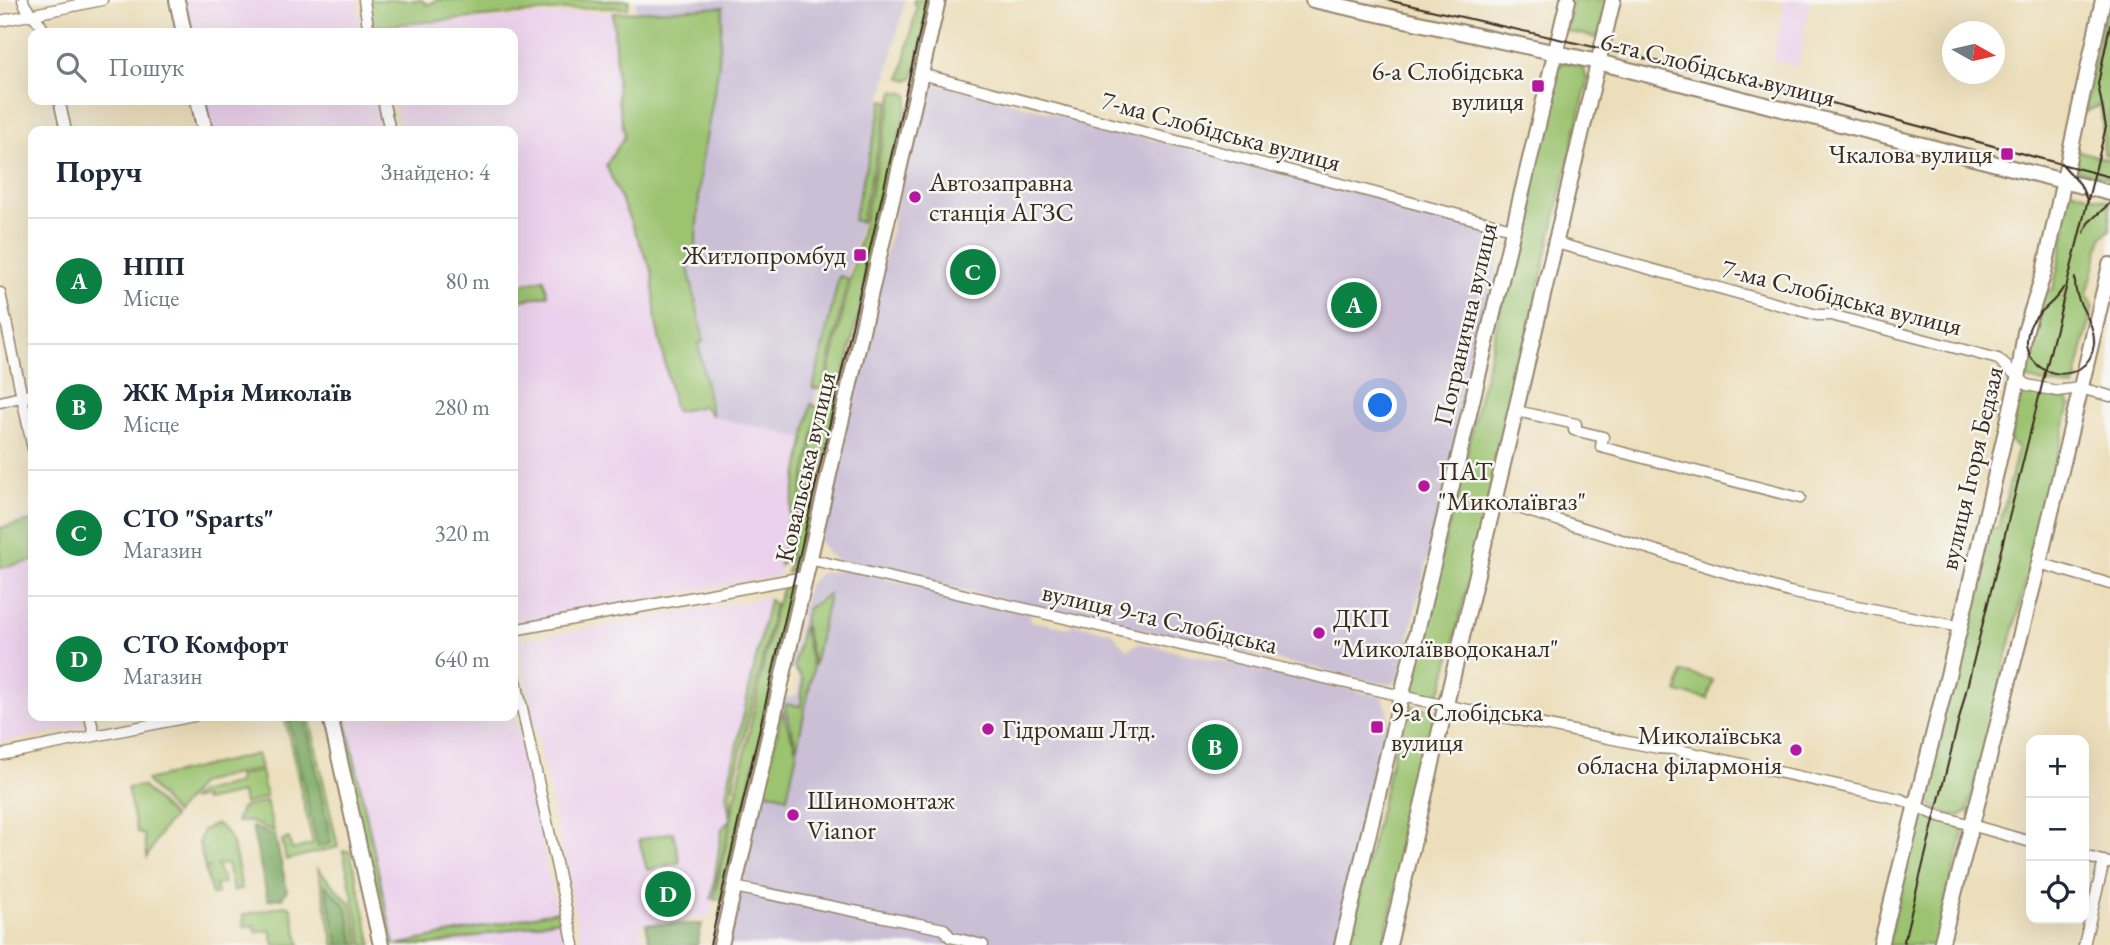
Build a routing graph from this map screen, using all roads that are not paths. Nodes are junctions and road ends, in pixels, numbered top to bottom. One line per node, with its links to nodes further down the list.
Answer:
1 (23, 0): 10 (street)
2 (102, 0): 10 (street)
3 (177, 0): 13 (street)
4 (364, 0): 14 (street)
5 (938, 0): 17 (street, Ковальська вулиця)
6 (1312, 0): 15 (street, 6-та Слобідська вулиця)
7 (1568, 0): 15 (street, Погранична вулиця)
8 (1613, 0): 16 (street)
9 (2103, 0): 24 (street, вулиця Ігоря Бедзая)
10 (33, 14): 11 (street); 12 (street)
11 (0, 21)
12 (42, 28)
13 (183, 28)
14 (368, 28)
15 (1555, 52): 16 (street, 6-та Слобідська вулиця); 26 (street, Погранична вулиця)
16 (1598, 62): 24 (street, 6-та Слобідська вулиця); 27 (street)
17 (921, 74): 26 (street, 7-ма Слобідська вулиця); 40 (street, Ковальська вулиця)
18 (60, 105): 21 (street)
19 (199, 105): 22 (street)
20 (384, 105): 23 (street)
21 (64, 126)
22 (204, 126)
23 (389, 126)
24 (2063, 179): 25 (street, 6-та Слобідська вулиця); 30 (street, вулиця Ігоря Бедзая)
25 (2110, 193)
26 (1512, 229): 47 (street, Погранична вулиця)
27 (1556, 243): 30 (street, 7-ма Слобідська вулиця); 36 (street)
28 (2110, 265): 31 (street)
29 (0, 293): 34 (street)
30 (2018, 379): 31 (street, 7-ма Слобідська вулиця); 44 (street, вулиця Ігоря Бедзая)
31 (2080, 388): 33 (street, 7-ма Слобідська вулиця); 41 (street)
32 (28, 395): 34 (street)
33 (2110, 396)
34 (22, 397): 35 (street); 37 (street)
35 (0, 402)
36 (1516, 411): 38 (street); 39 (street)
37 (28, 425)
38 (1800, 498)
39 (1493, 500): 44 (street); 48 (street)
40 (809, 559): 42 (street, Ковальська вулиця); 47 (street, вулиця 9-та Слобідська)
41 (2039, 563): 43 (street); 55 (street)
42 (804, 578): 45 (street); 59 (street, Ковальська вулиця)
43 (2110, 584)
44 (1960, 628): 54 (street, вулиця Ігоря Бедзая)
45 (518, 629)
46 (518, 690): 61 (street)
47 (1401, 696): 48 (street, вулиця 9-та Слобідська); 64 (street, Погранична вулиця)
48 (1445, 703): 54 (street, вулиця 9-та Слобідська); 65 (street)
49 (91, 721): 52 (street)
50 (165, 721): 52 (street)
51 (331, 721): 60 (street)
52 (94, 734): 53 (street)
53 (0, 755)
54 (1914, 806): 55 (street, вулиця 9-та Слобідська); 66 (street, вулиця Ігоря Бедзая)
55 (1970, 826): 56 (street, вулиця 9-та Слобідська); 67 (street)
56 (2026, 841)
57 (2089, 857): 58 (street)
58 (2107, 862): 68 (street)
59 (734, 887): 62 (street, Ковальська вулиця); 63 (street)
60 (381, 945)
61 (573, 945)
62 (722, 945)
63 (983, 945)
64 (1342, 945)
65 (1389, 945)
66 (1881, 945)
67 (1941, 945)
68 (2084, 945)

